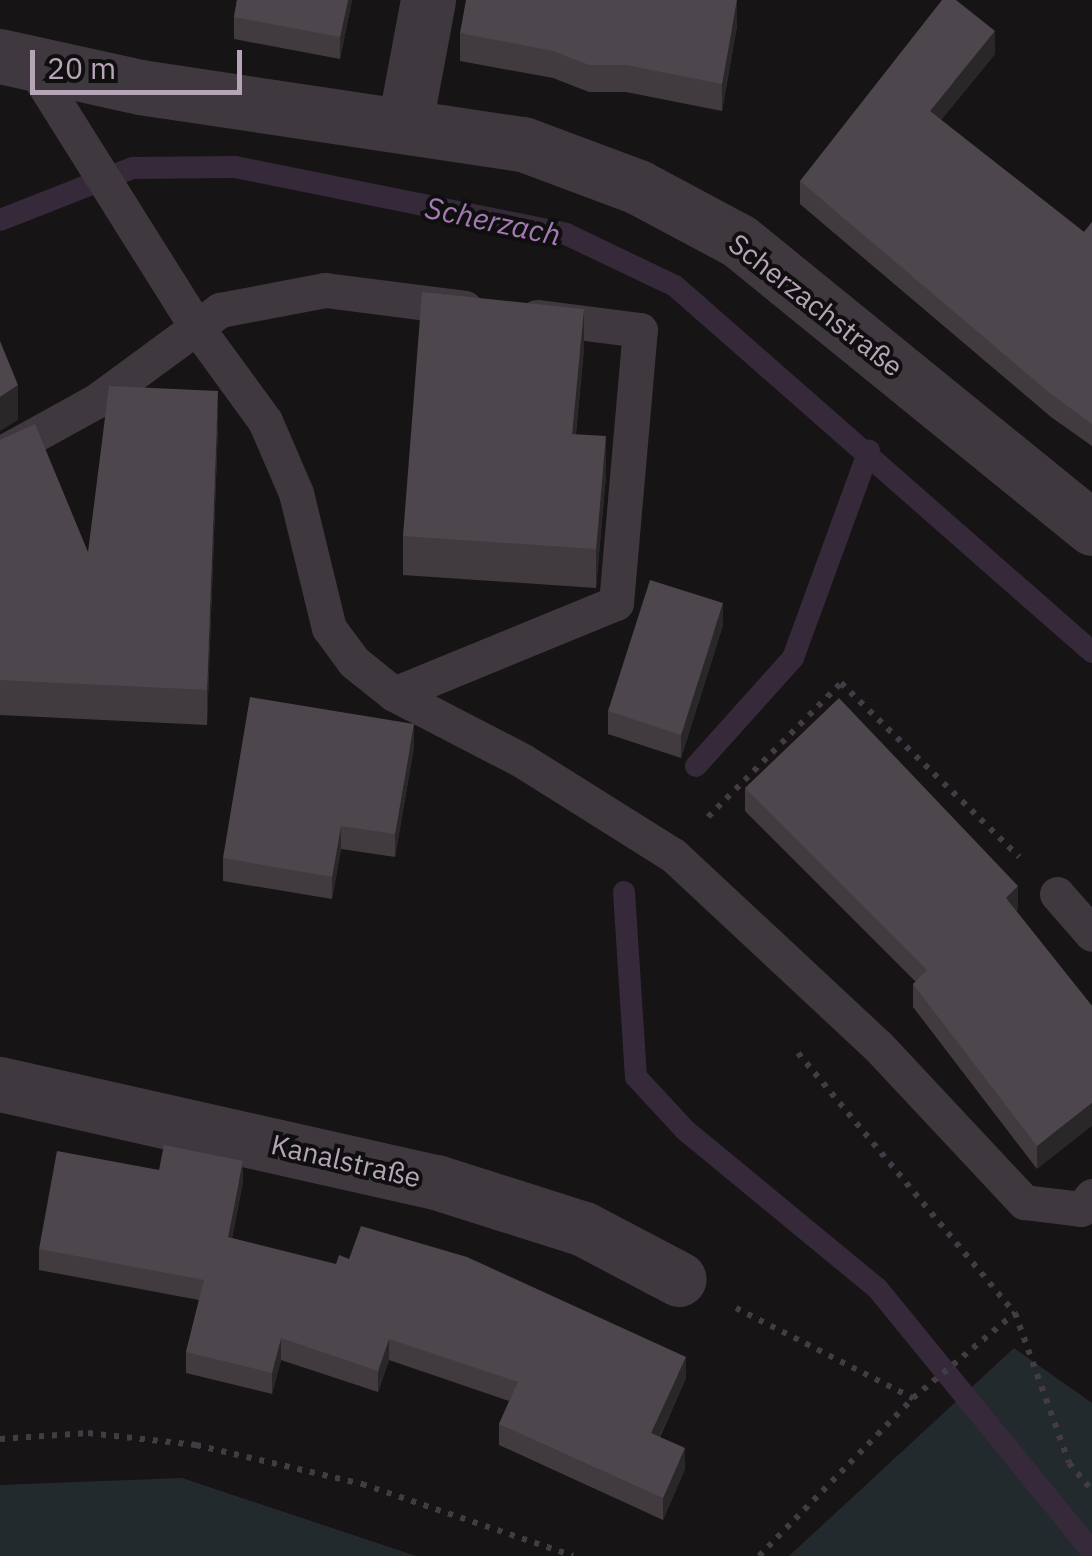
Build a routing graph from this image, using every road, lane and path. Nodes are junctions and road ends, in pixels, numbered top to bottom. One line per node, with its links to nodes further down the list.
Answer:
1 (428, 0): 3 (street)
2 (16, 61): 3 (street, Scherzachstraße); 4 (lane, Scherzachstraße)
3 (405, 123): 6 (street, Scherzachstraße)
4 (207, 318): 5 (lane); 7 (lane, Scherzachstraße); 7 (lane)
5 (0, 454)
6 (1092, 528)
7 (394, 694): 13 (lane, Scherzachstraße)
8 (735, 790): 9 (path)
9 (1056, 894): 10 (lane)
10 (1092, 934)
11 (796, 1050): 15 (path)
12 (0, 1084): 14 (street, Kanalstraße)
13 (1092, 1196)
14 (678, 1279): 16 (path)
15 (1015, 1313): 16 (path); 18 (path)
16 (913, 1398): 20 (path)
17 (0, 1439): 19 (path)
18 (1092, 1490)
19 (573, 1556)
20 (759, 1556)

